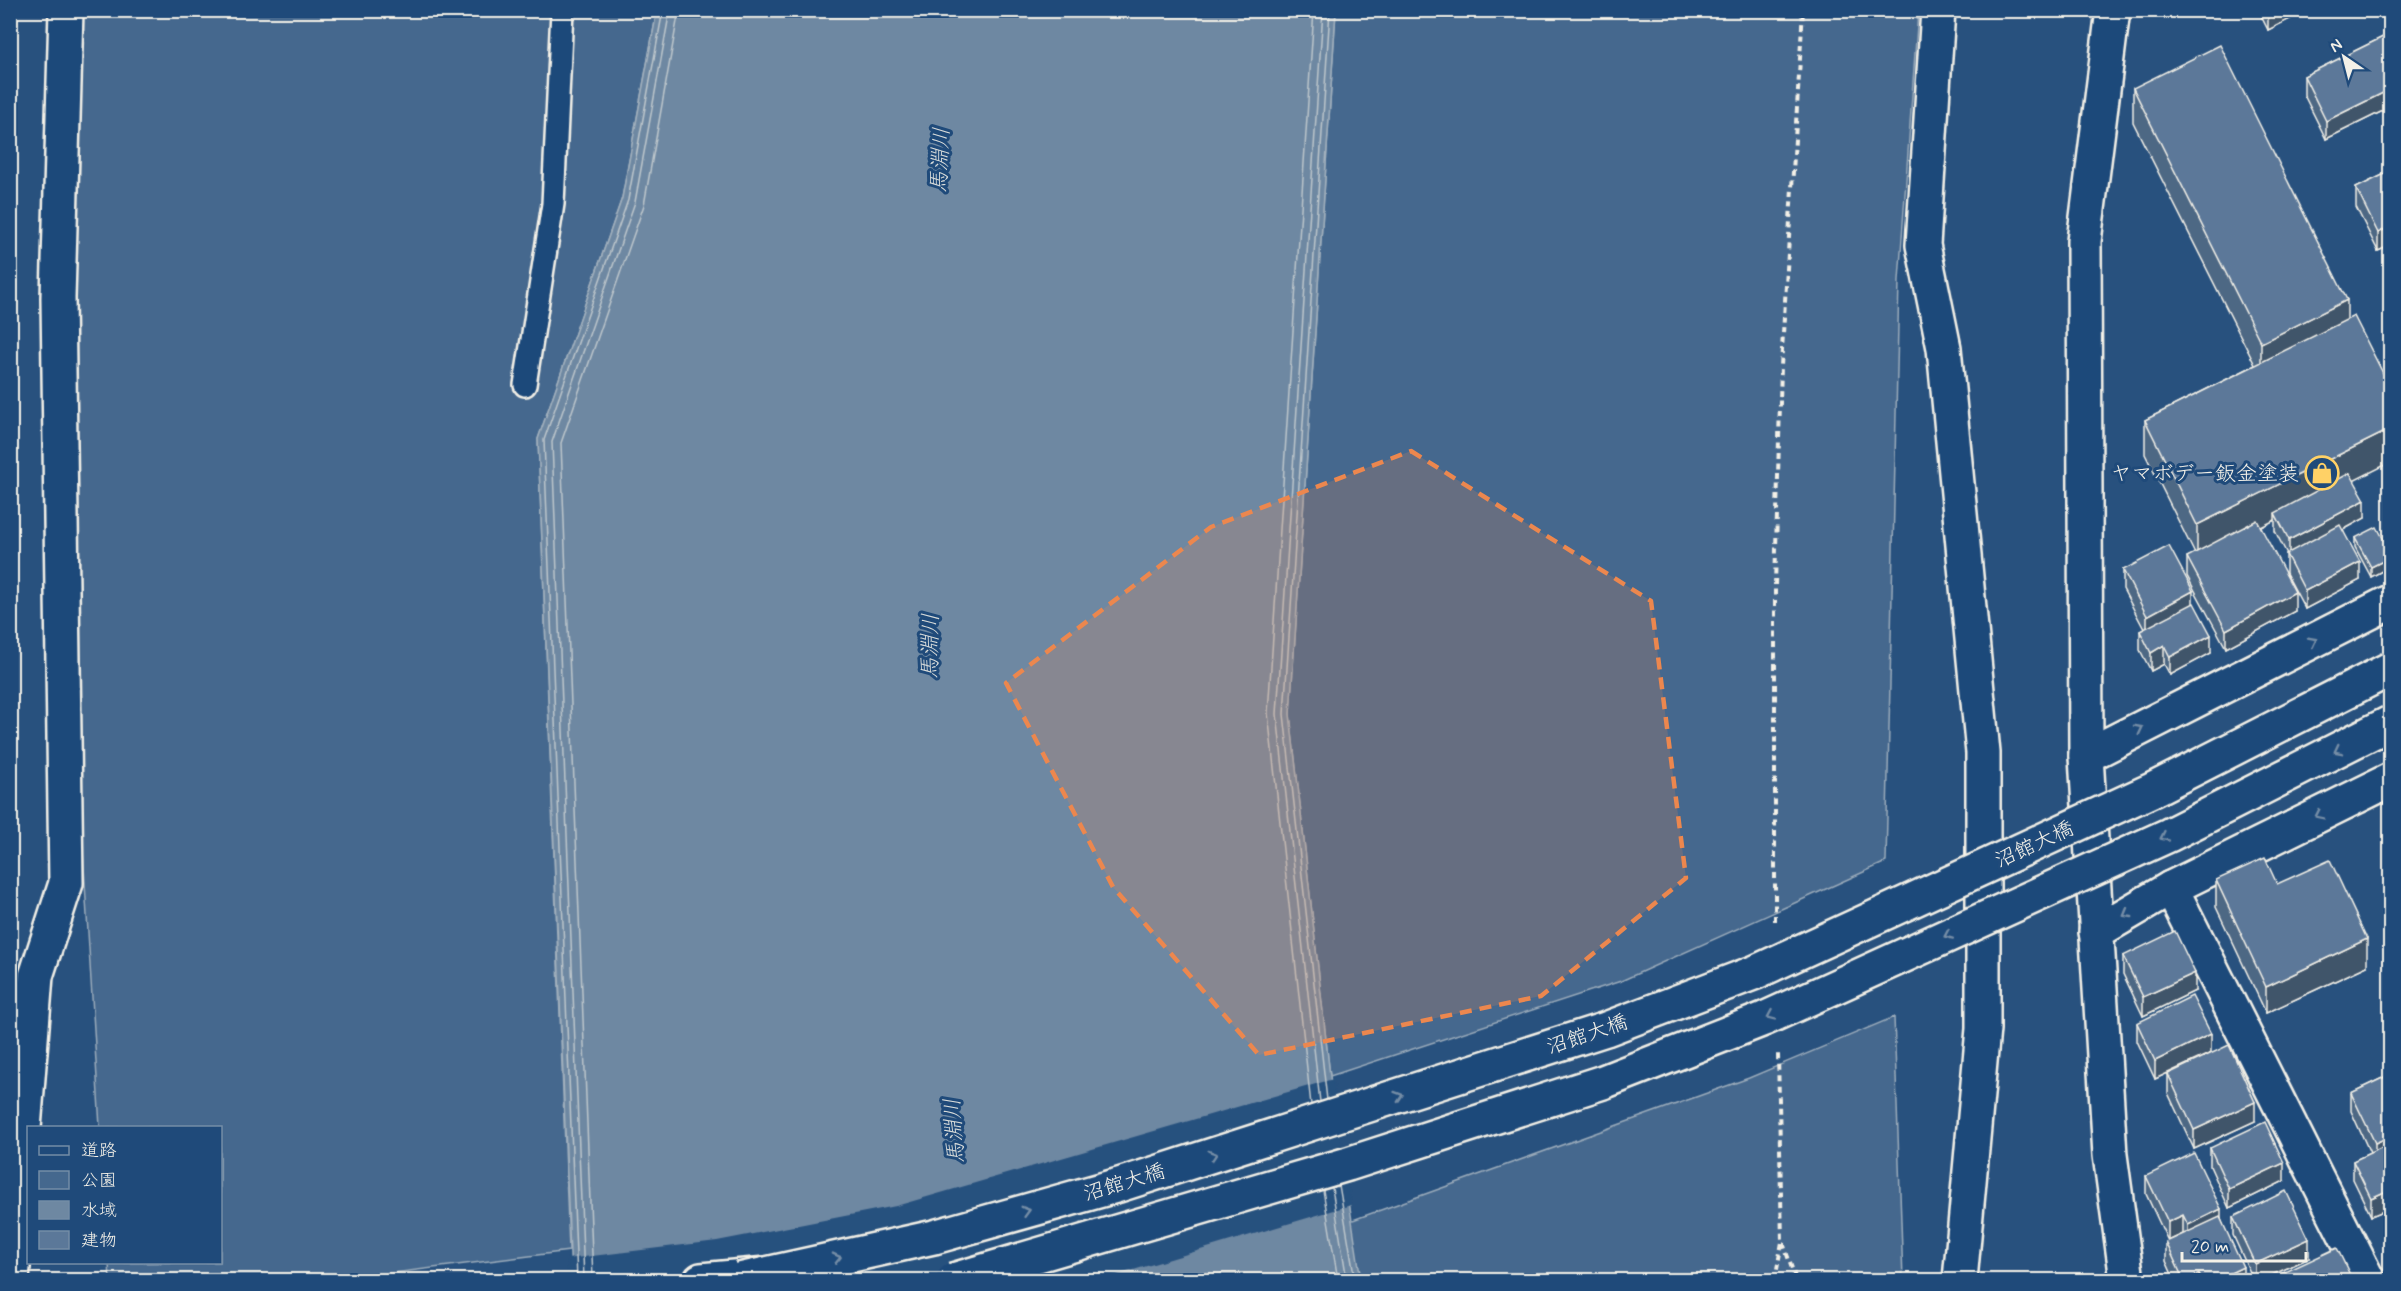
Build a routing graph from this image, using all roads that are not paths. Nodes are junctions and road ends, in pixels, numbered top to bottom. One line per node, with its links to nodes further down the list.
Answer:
1 (66, 10): 14 (street)
2 (562, 10): 5 (lane)
3 (1938, 10): 17 (street)
4 (2119, 14): 9 (street)
5 (525, 385)
6 (2391, 602): 9 (street, one-way to 6)
7 (2391, 669): 13 (street, 沼館大橋, one-way to 7, bridge)
8 (2391, 723): 16 (street, one-way to 16, bridge)
9 (2086, 756): 12 (street)
10 (2391, 780): 11 (street, one-way to 11)
11 (2171, 888): 12 (street, one-way to 12); 19 (street)
12 (2096, 932): 18 (street)
13 (753, 1277): 15 (street, 沼館大橋, bridge)
14 (12, 1281)
15 (701, 1281)
16 (953, 1281)
17 (1960, 1281)
18 (2127, 1281)
19 (2368, 1281)

